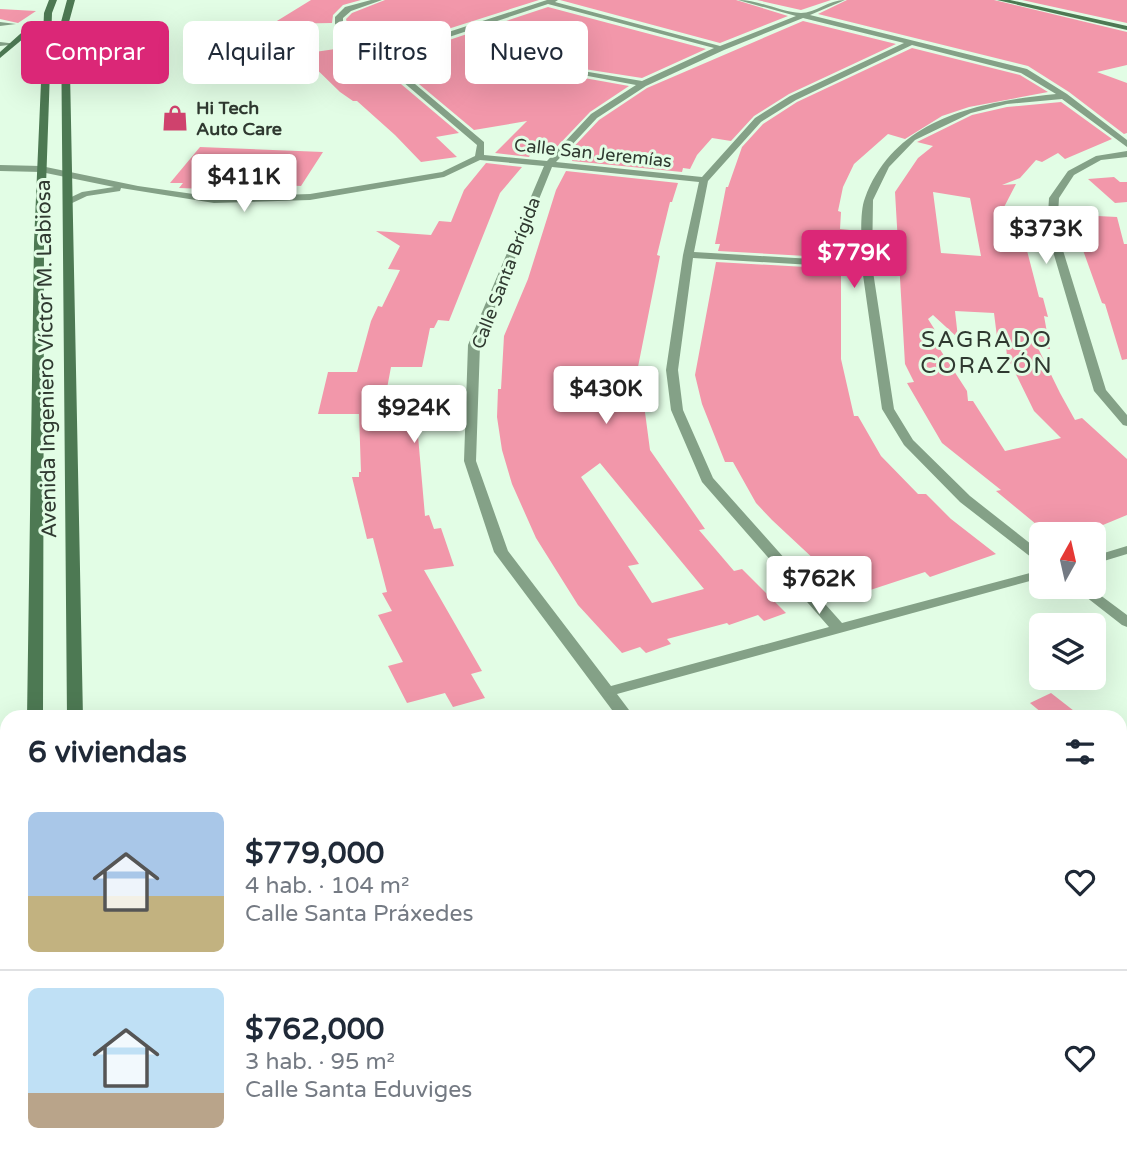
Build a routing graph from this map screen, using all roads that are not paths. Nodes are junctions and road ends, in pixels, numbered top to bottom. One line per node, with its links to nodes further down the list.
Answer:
1 (53, 0): 29 (main road, Avenida Ingeniero Víctor M. Labiosa)
2 (71, 0): 30 (main road, Avenida Ingeniero Víctor M. Labiosa)
3 (378, 0): 9 (street)
4 (742, 0): 8 (street)
5 (841, 0): 8 (street, Calle Santa Brígida)
6 (1001, 0): 12 (main road)
7 (551, 1): 13 (street); 18 (street)
8 (803, 15): 15 (street); 18 (street, Calle Santa Brígida)
9 (339, 21)
10 (0, 24): 11 (street)
11 (12, 24)
12 (1127, 27)
13 (451, 34)
14 (21, 37): 17 (main road)
15 (913, 42): 23 (street); 31 (street)
16 (0, 44): 17 (street)
17 (13, 44): 19 (main road)
18 (721, 48): 22 (street, Calle Santa Brígida)
19 (0, 56)
20 (588, 74): 22 (street)
21 (409, 84): 26 (street)
22 (643, 84): 27 (street, Calle Santa Brígida)
23 (1064, 96): 24 (street); 35 (street)
24 (1127, 144)
25 (1127, 154): 36 (street)
26 (479, 157): 27 (street, Calle San Jeremías); 32 (street)
27 (549, 164): 31 (street, Calle San Jeremías); 44 (street, Calle Santa Brígida)
28 (0, 168): 29 (street)
29 (41, 169): 30 (street); 45 (main road, Avenida Ingeniero Víctor M. Labiosa)
30 (68, 175): 32 (street); 33 (main road, Avenida Ingeniero Víctor M. Labiosa)
31 (704, 180): 34 (street)
32 (135, 189): 33 (street)
33 (68, 202): 46 (main road, Avenida Ingeniero Víctor M. Labiosa)
34 (688, 255): 35 (street); 43 (street)
35 (867, 265): 37 (street)
36 (1127, 422)
37 (1029, 549)
38 (1127, 550): 39 (street)
39 (1106, 556)
40 (1029, 577): 43 (street)
41 (1096, 599): 42 (street)
42 (1127, 622)
43 (839, 629): 44 (street)
44 (606, 692): 47 (street, Calle Santa Brígida)
45 (35, 710)
46 (75, 710)
47 (621, 710)

